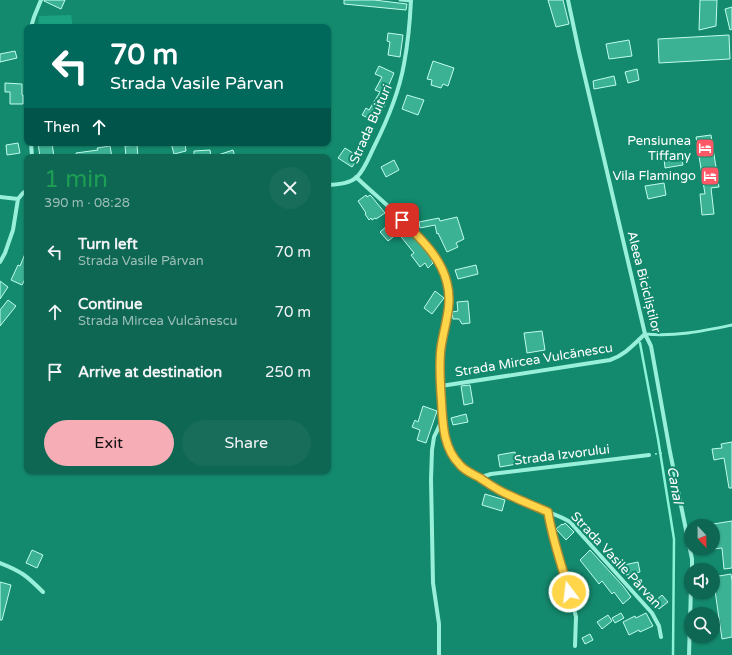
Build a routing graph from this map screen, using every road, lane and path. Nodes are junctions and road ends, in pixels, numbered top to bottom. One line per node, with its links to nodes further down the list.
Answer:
1 (41, 0): 5 (street)
2 (400, 0): 3 (lane)
3 (411, 0): 6 (street, Strada Buituri)
4 (568, 0): 13 (street, Aleea Bicicliștilor)
5 (32, 24)
6 (356, 177): 7 (street, Strada Buituri); 14 (street, Strada Mircea Vulcănescu)
7 (331, 185)
8 (24, 192): 10 (street)
9 (0, 197): 10 (street)
10 (18, 199): 11 (street)
11 (0, 262)
12 (732, 325): 13 (lane)
13 (645, 334): 14 (street, Strada Mircea Vulcănescu); 16 (street, Aleea Bicicliștilor)
14 (441, 386): 15 (street, Strada Mircea Vulcănescu)
15 (442, 420): 18 (street, Strada Mircea Vulcănescu); 26 (street)
16 (670, 452): 17 (path); 21 (street, Aleea Bicicliștilor)
17 (649, 455): 18 (street, Strada Izvorului)
18 (478, 478): 19 (street, Strada Vasile Pârvan)
19 (548, 512): 24 (street, Strada Vasile Pârvan); 25 (street)
20 (0, 563): 22 (street)
21 (692, 563)
22 (43, 592)
23 (691, 599): 27 (street)
24 (661, 637)
25 (575, 646)
26 (439, 655)
27 (689, 655)

